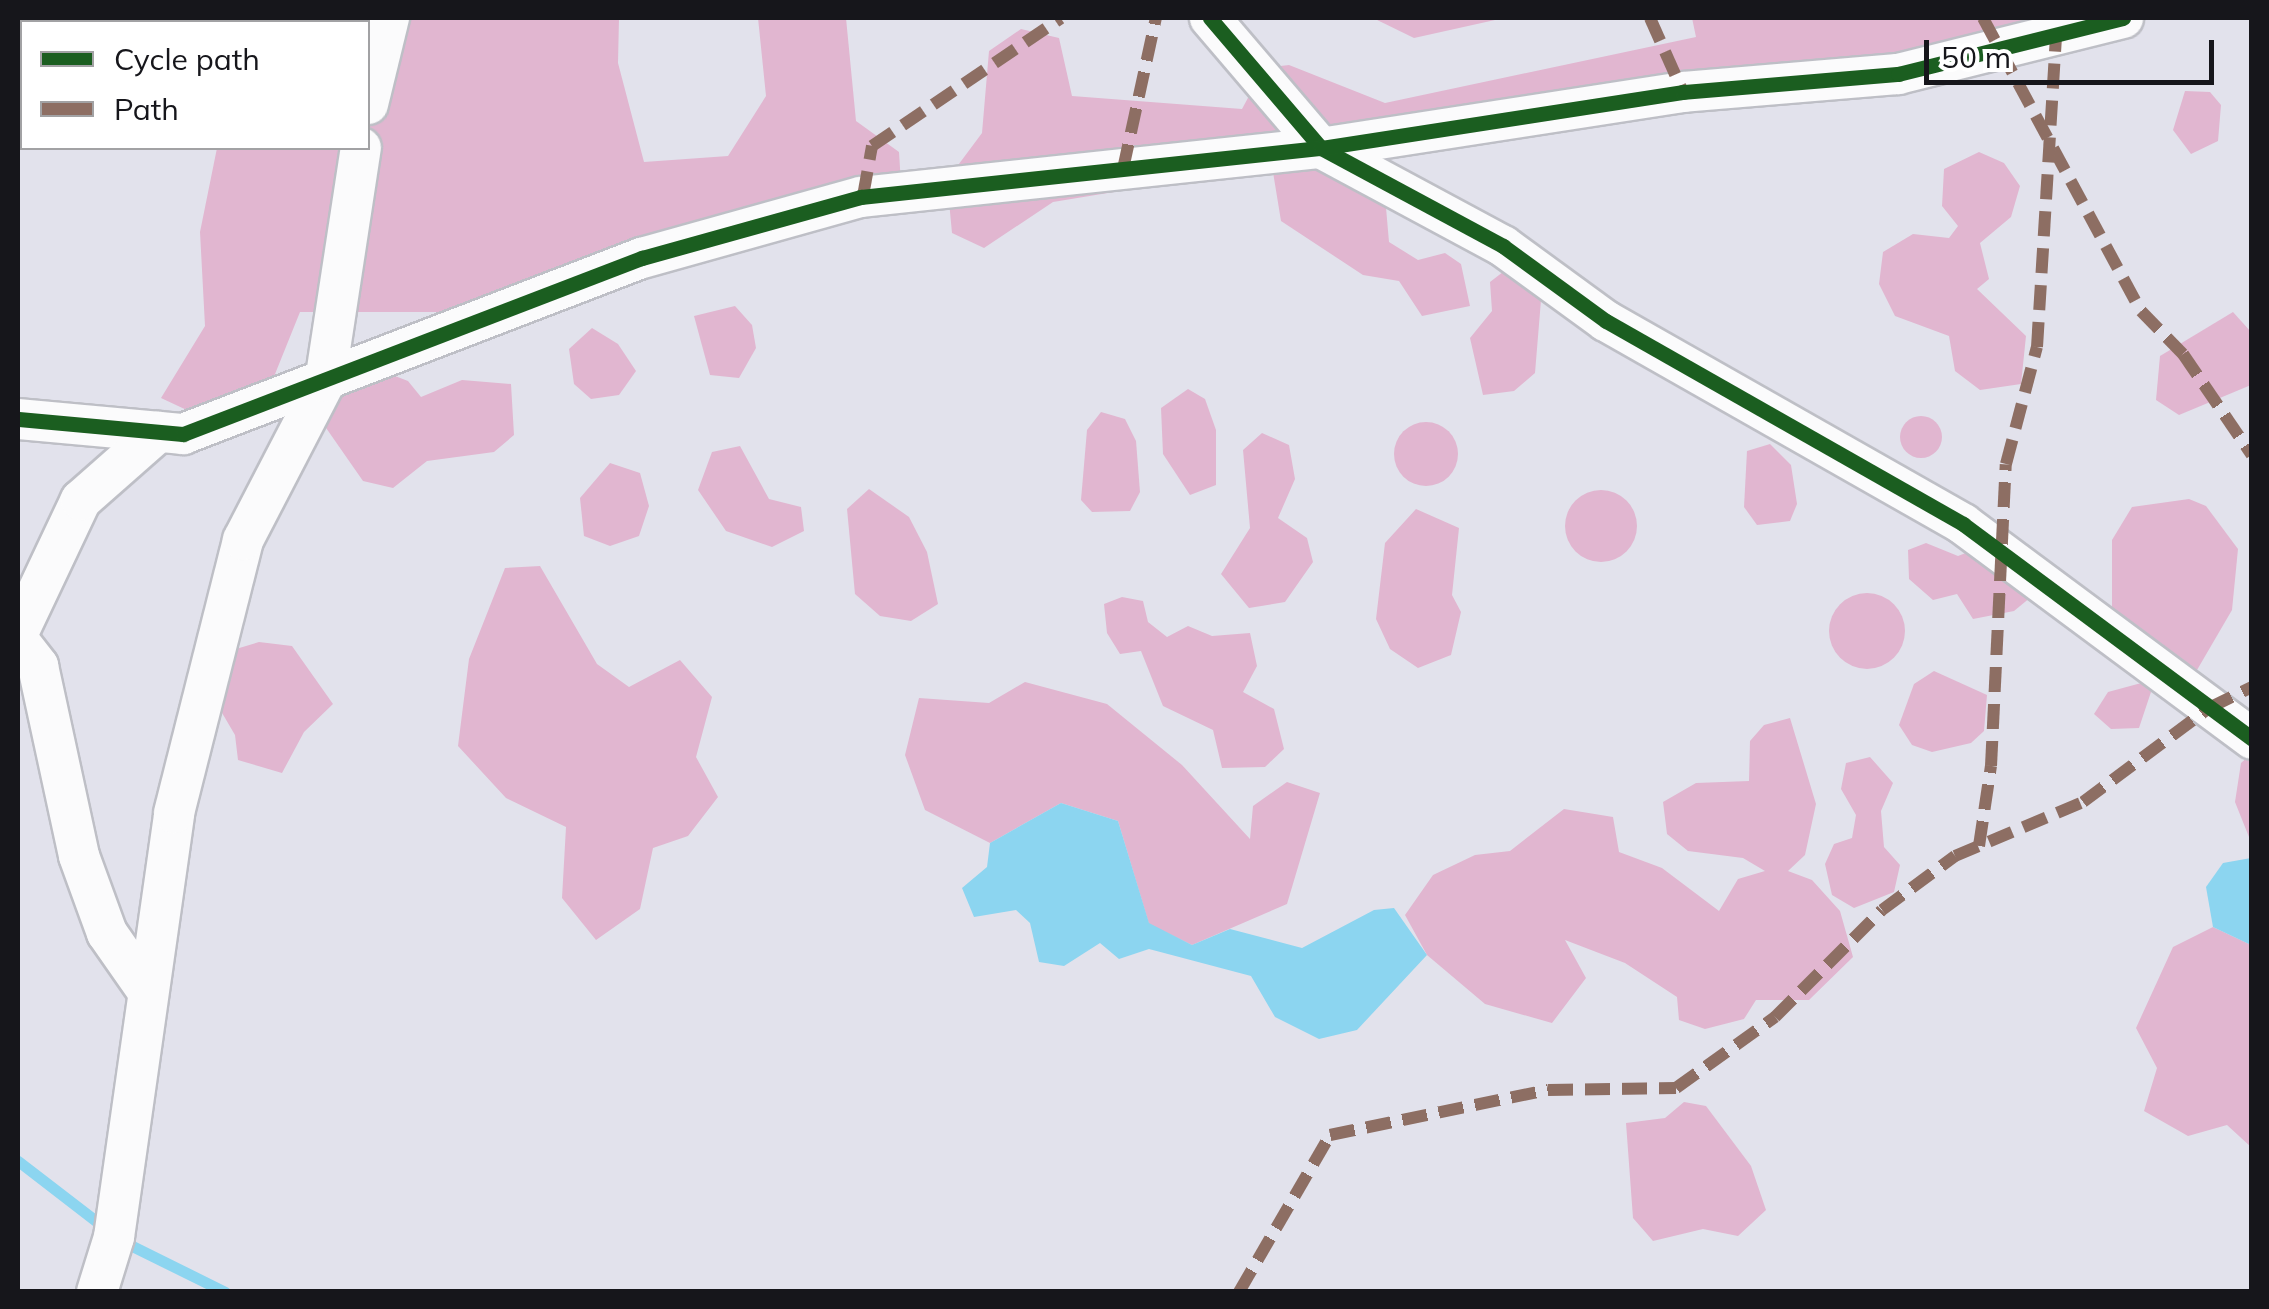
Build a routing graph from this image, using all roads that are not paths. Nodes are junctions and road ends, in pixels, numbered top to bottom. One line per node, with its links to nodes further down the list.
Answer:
1 (389, 18): 4 (street)
2 (1210, 18): 5 (street)
3 (2123, 18): 5 (street)
4 (370, 96)
5 (1320, 148): 7 (street); 11 (street)
6 (361, 150): 7 (street)
7 (325, 382): 9 (street); 12 (street)
8 (18, 419): 9 (street)
9 (158, 432): 10 (street)
10 (18, 636): 12 (street)
11 (2252, 738)
12 (146, 989): 13 (street)
13 (97, 1292)

